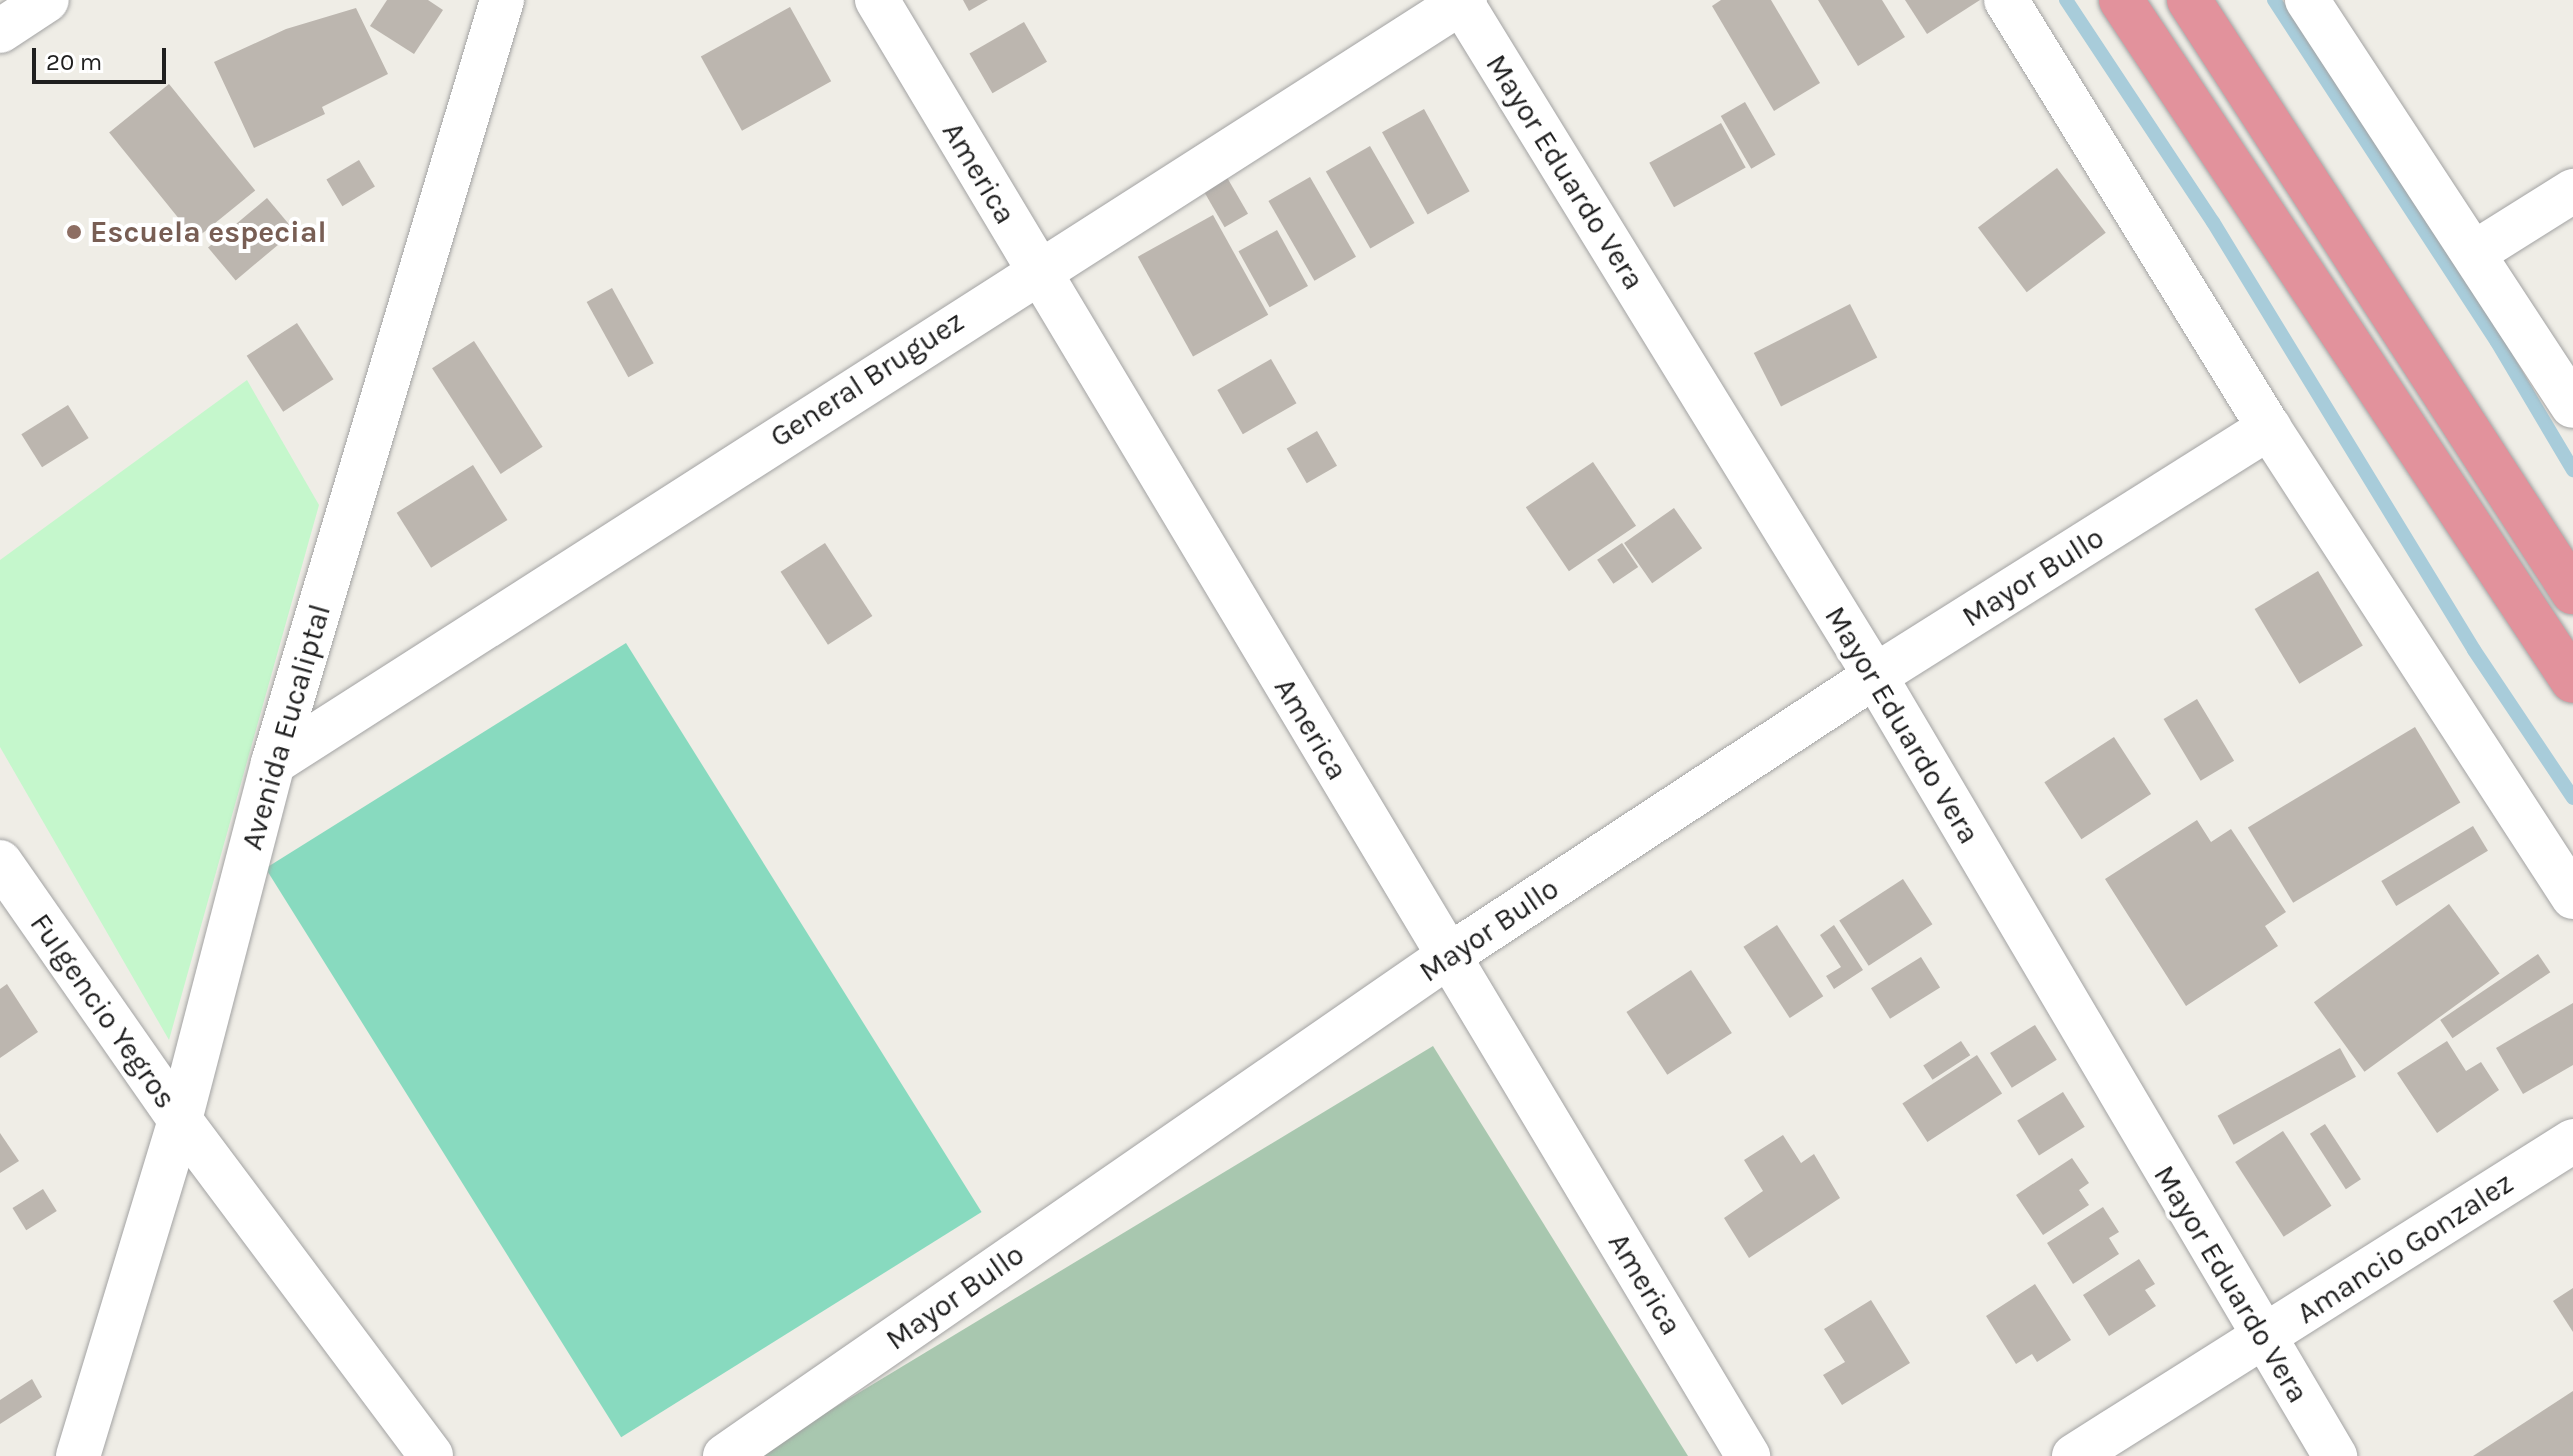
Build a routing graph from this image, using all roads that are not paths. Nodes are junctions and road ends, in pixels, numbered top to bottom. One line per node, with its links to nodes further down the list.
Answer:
1 (47, 0): 9 (street)
2 (502, 0): 18 (street, Avenida Eucaliptal)
3 (877, 0): 12 (street, America)
4 (2006, 0): 14 (street)
5 (2121, 0): 17 (highway)
6 (2189, 0): 15 (highway)
7 (2307, 0): 11 (street)
8 (1462, 1): 12 (street, General Bruguez); 16 (street, Mayor Eduardo Vera)
9 (0, 31)
10 (2573, 191): 11 (street)
11 (2474, 253): 13 (street)
12 (1036, 270): 18 (street, General Bruguez); 22 (street, America)
13 (2573, 406)
14 (2269, 428): 16 (street, Mayor Bullo); 20 (street)
15 (2573, 592)
16 (1875, 676): 22 (street, Mayor Bullo); 25 (street, Mayor Eduardo Vera)
17 (2573, 681)
18 (273, 763): 23 (street, Avenida Eucaliptal)
19 (0, 862): 21 (street, Fulgencio Yegros)
20 (2573, 897)
21 (14, 915): 23 (street, Fulgencio Yegros)
22 (1447, 957): 28 (street, Mayor Bullo); 29 (street, America)
23 (180, 1120): 26 (street, Avenida Eucaliptal); 27 (street, Fulgencio Yegros)
24 (2573, 1141): 25 (street, Amancio Gonzalez)
25 (2262, 1340): 30 (street, Amancio Gonzalez); 31 (street, Mayor Eduardo Vera)
26 (78, 1456)
27 (431, 1456)
28 (725, 1456)
29 (1748, 1456)
30 (2074, 1456)
31 (2335, 1456)

